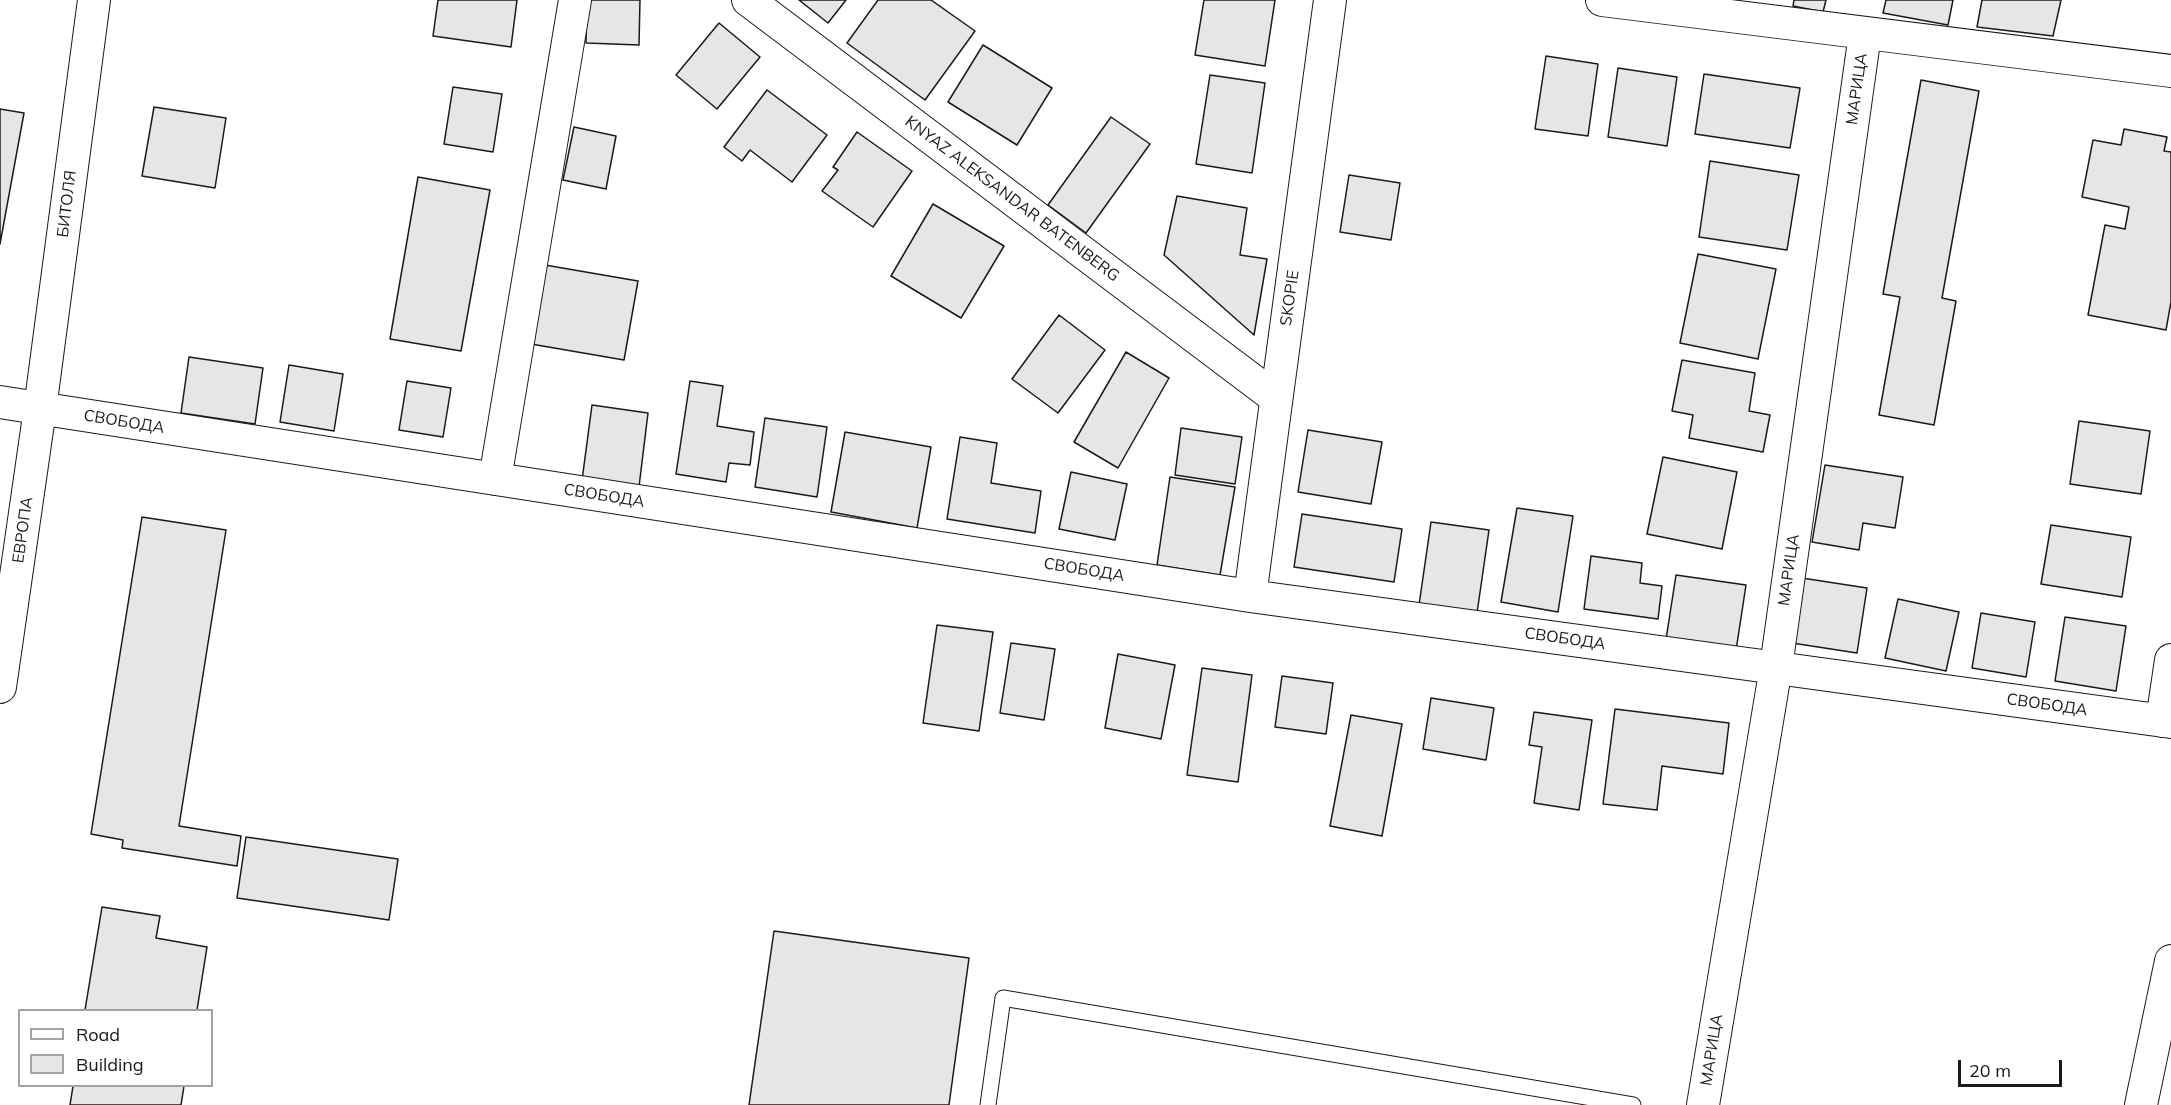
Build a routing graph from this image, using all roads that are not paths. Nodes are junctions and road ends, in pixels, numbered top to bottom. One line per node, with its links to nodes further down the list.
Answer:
1 (94, 0): 10 (street, БИТОЛЯ)
2 (575, 0): 11 (street)
3 (748, 0): 8 (street, KNYAZ ALEKSANDAR BATENBERG)
4 (1329, 0): 8 (street, SKOPIE)
5 (1602, 0): 6 (street)
6 (1865, 34): 7 (street); 14 (street, МАРИЦА)
7 (2171, 71)
8 (1276, 398): 12 (street, SKOPIE)
9 (0, 402): 10 (street, СВОБОДА)
10 (40, 409): 11 (street, СВОБОДА); 15 (street, ЕВРОПА)
11 (495, 479): 12 (street, СВОБОДА)
12 (1250, 596): 14 (street, СВОБОДА)
13 (2171, 660): 16 (street)
14 (1776, 667): 16 (street, СВОБОДА); 20 (street, МАРИЦА)
15 (0, 687)
16 (2167, 721)
17 (2171, 961): 21 (street)
18 (988, 1105): 19 (lane)
19 (1633, 1105)
20 (1702, 1105)
21 (2141, 1105)

